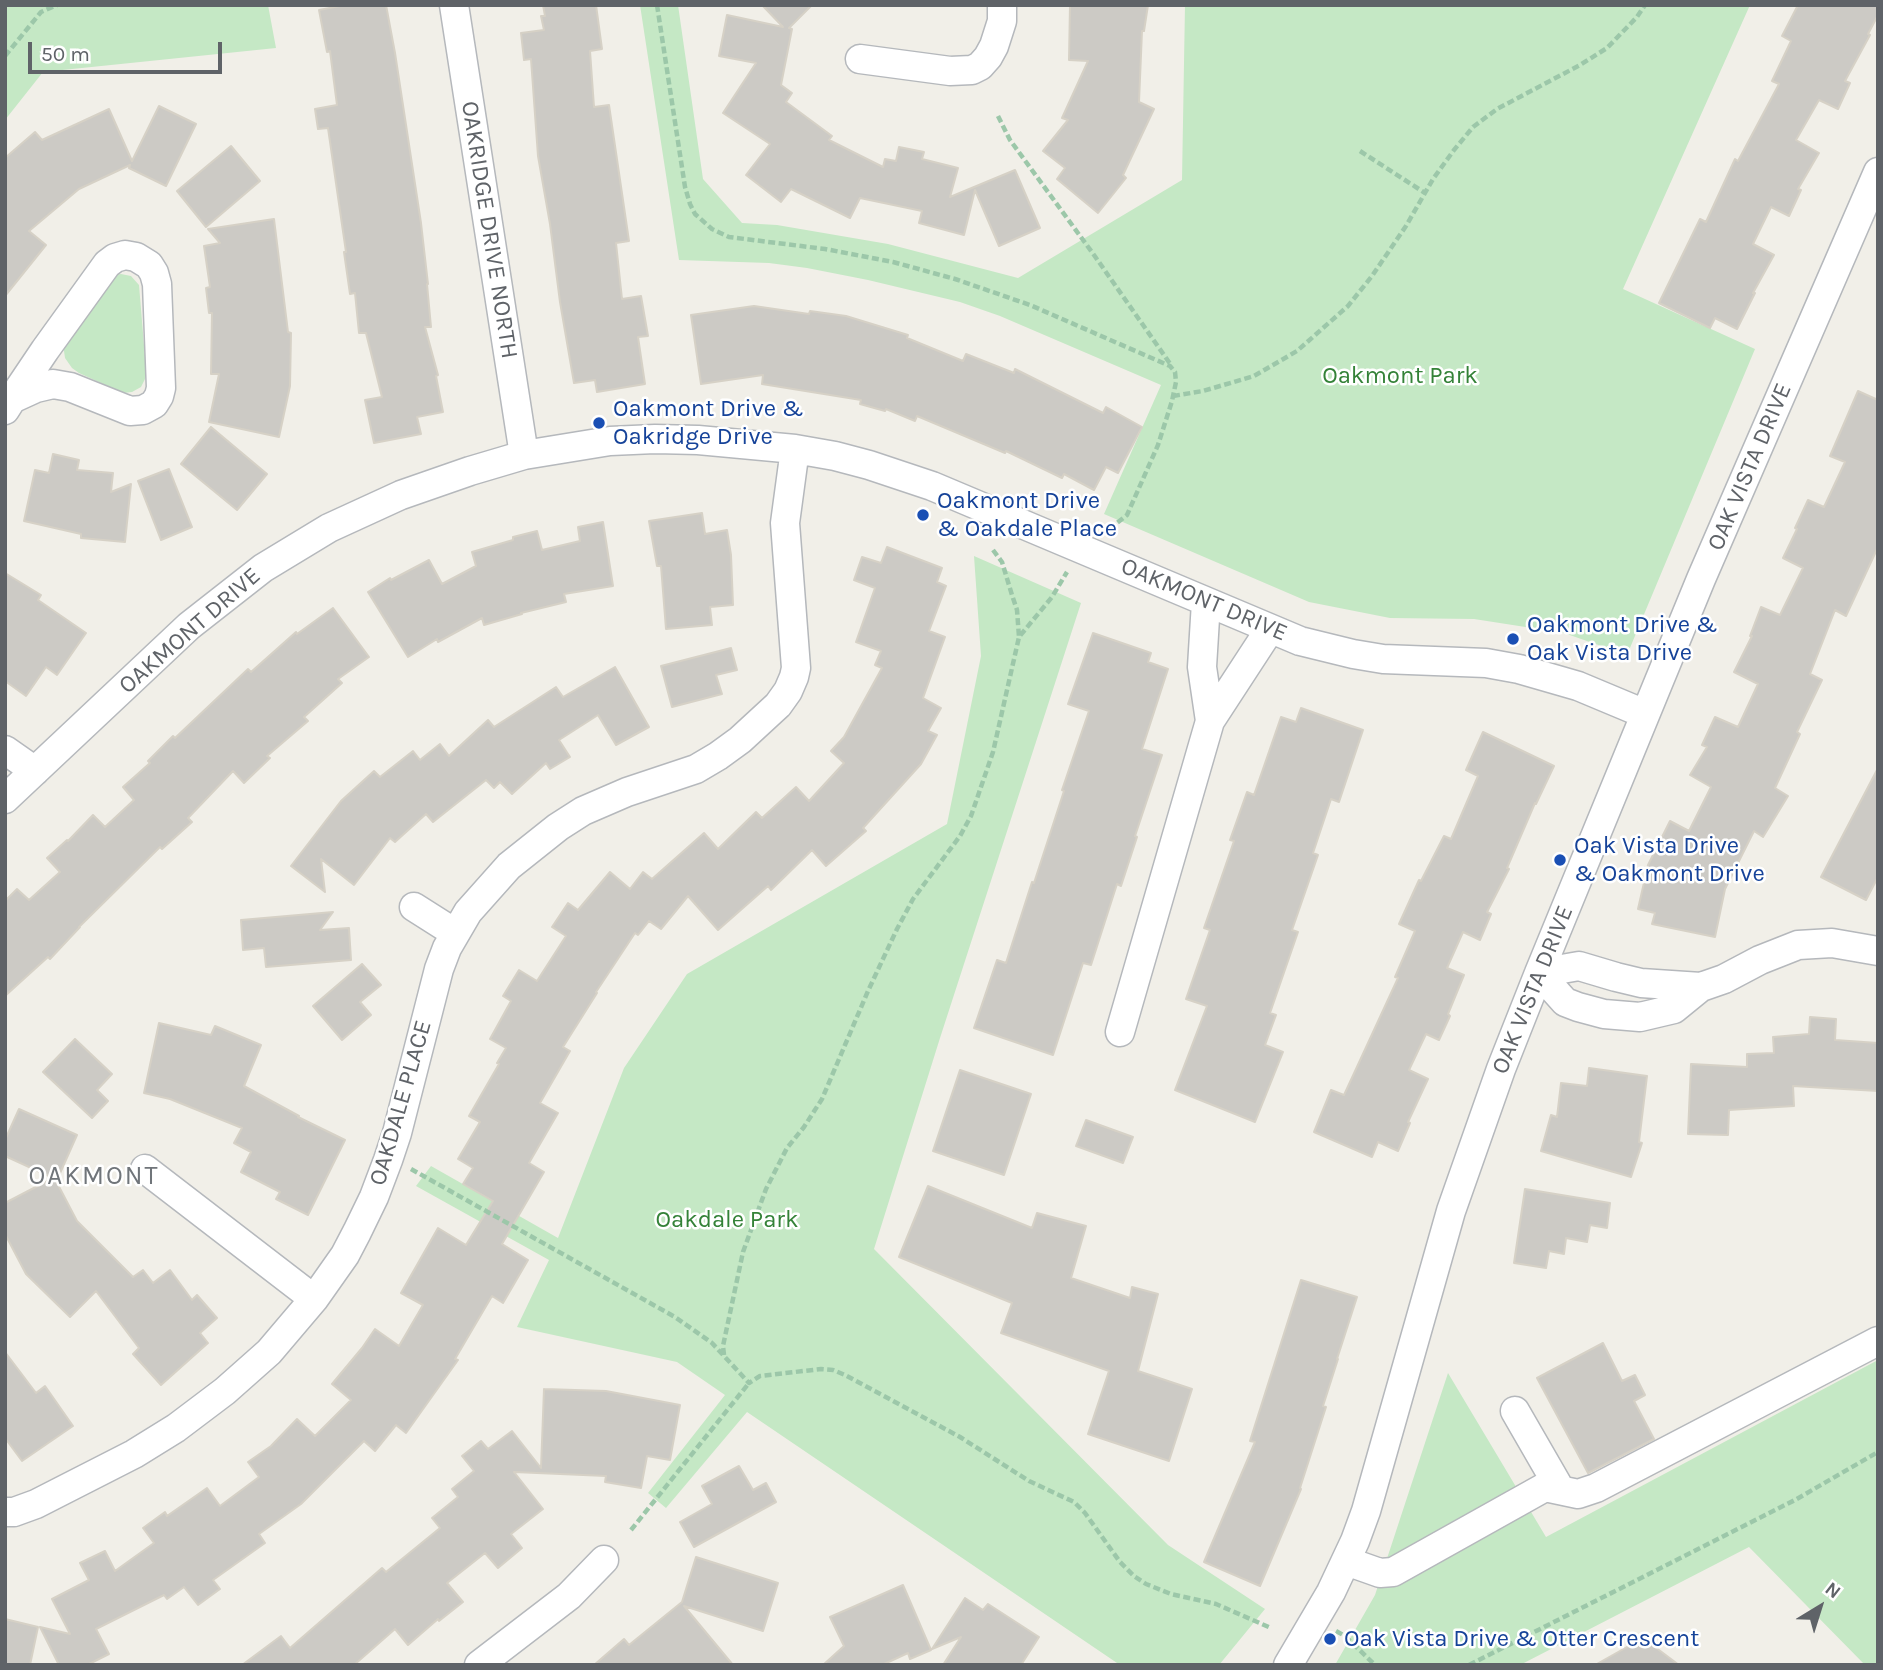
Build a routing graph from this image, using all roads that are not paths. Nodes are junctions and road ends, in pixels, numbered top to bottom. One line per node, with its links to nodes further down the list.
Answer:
1 (454, 5): 7 (street, OAKRIDGE DRIVE NORTH)
2 (1002, 5): 3 (street)
3 (860, 59)
4 (1878, 172): 10 (street, OAK VISTA DRIVE)
5 (9, 405): 5 (street)
6 (795, 449): 7 (street, OAKMONT DRIVE); 8 (street, OAKMONT DRIVE); 16 (street, OAKDALE PLACE)
7 (524, 455): 13 (street, OAKMONT DRIVE)
8 (1206, 602): 9 (street, OAKMONT DRIVE); 11 (street)
9 (1270, 629): 10 (street, OAKMONT DRIVE); 11 (street)
10 (1645, 714): 18 (street, OAK VISTA DRIVE)
11 (1210, 721): 20 (street)
12 (5, 750): 13 (street)
13 (34, 771): 14 (street, OAKMONT DRIVE)
14 (5, 799)
15 (414, 907): 16 (street)
16 (455, 933): 22 (street, OAKDALE PLACE)
17 (1878, 951): 19 (street)
18 (1539, 973): 19 (street); 19 (street); 28 (street, OAK VISTA DRIVE)
19 (1701, 987)
20 (1120, 1032)
21 (145, 1169): 22 (street)
22 (314, 1299): 26 (street, OAKDALE PLACE)
23 (1878, 1341): 25 (street)
24 (1515, 1411): 25 (street)
25 (1560, 1489): 28 (street)
26 (5, 1512)
27 (604, 1560): 29 (street)
28 (1346, 1561): 30 (street, OAK VISTA DRIVE)
29 (479, 1665)
30 (1288, 1665)

